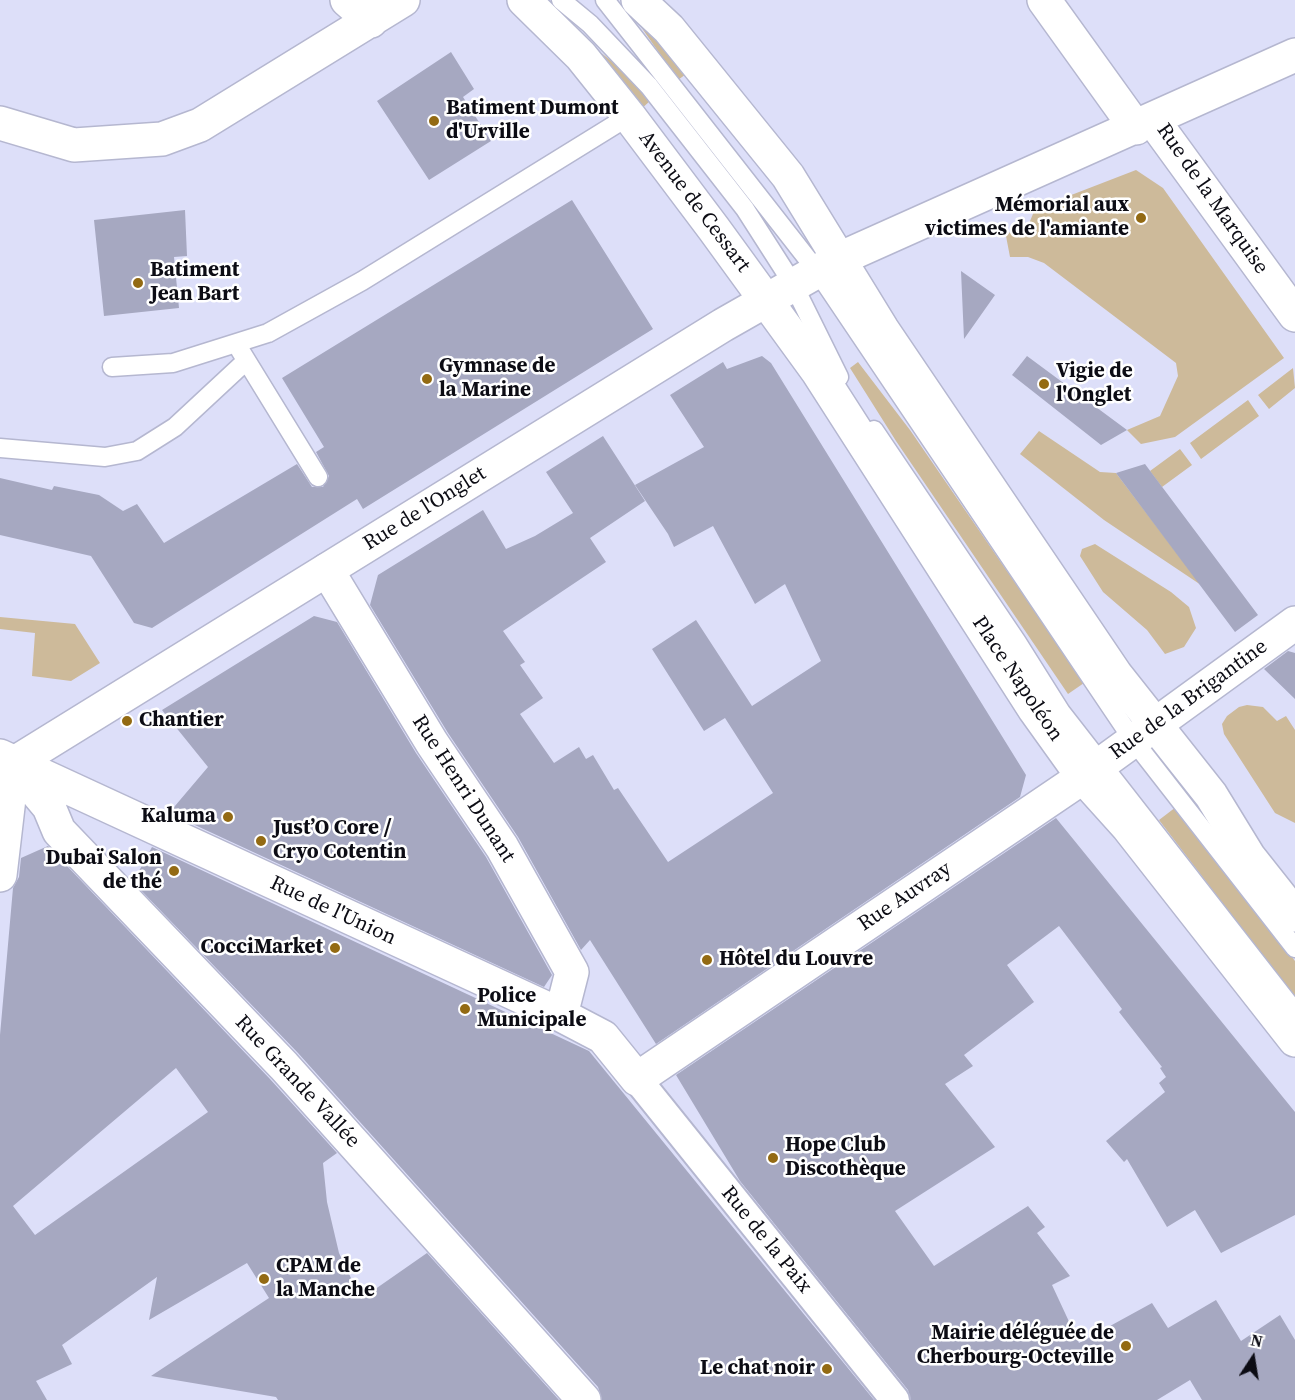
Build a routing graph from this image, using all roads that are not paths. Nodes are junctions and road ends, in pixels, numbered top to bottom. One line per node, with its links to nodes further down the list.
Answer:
1 (347, 0): 8 (street)
2 (403, 0): 8 (street)
3 (524, 0): 10 (street, Avenue de Cessart)
4 (561, 0): 13 (lane)
5 (605, 0): 13 (lane)
6 (638, 0): 13 (street)
7 (1044, 0): 12 (street)
8 (371, 21): 11 (street)
9 (1295, 55): 12 (street, Rue de la Marquise)
10 (629, 116): 13 (street, Avenue de Cessart); 15 (lane)
11 (0, 123)
12 (1145, 124): 13 (street, Rue de l'Onglet); 14 (street, Rue de la Marquise)
13 (804, 278): 20 (street, Rue de l'Onglet); 22 (street); 24 (street, Place Napoléon)
14 (1295, 315)
15 (236, 344): 16 (lane); 17 (lane)
16 (246, 361): 18 (lane); 19 (lane)
17 (112, 367)
18 (0, 448)
19 (318, 477)
20 (327, 570): 23 (street, Rue de l'Onglet); 29 (street, Rue Henri Dunant)
21 (1295, 623): 22 (street, Rue de la Brigantine)
22 (1144, 733): 24 (street, Rue de la Brigantine); 26 (street); 27 (lane)
23 (7, 760): 25 (street); 29 (street, Rue de l'Union); 32 (street, Rue Grande Vallée)
24 (1091, 770): 28 (lane); 30 (street, Place Napoléon); 31 (street, Rue Auvray)
25 (0, 875)
26 (1295, 915)
27 (1295, 948)
28 (1295, 1012)
29 (561, 1015): 31 (street, Rue de l'Union)
30 (1295, 1040)
31 (637, 1079): 33 (street, Rue de la Paix)
32 (584, 1400)
33 (895, 1400)

